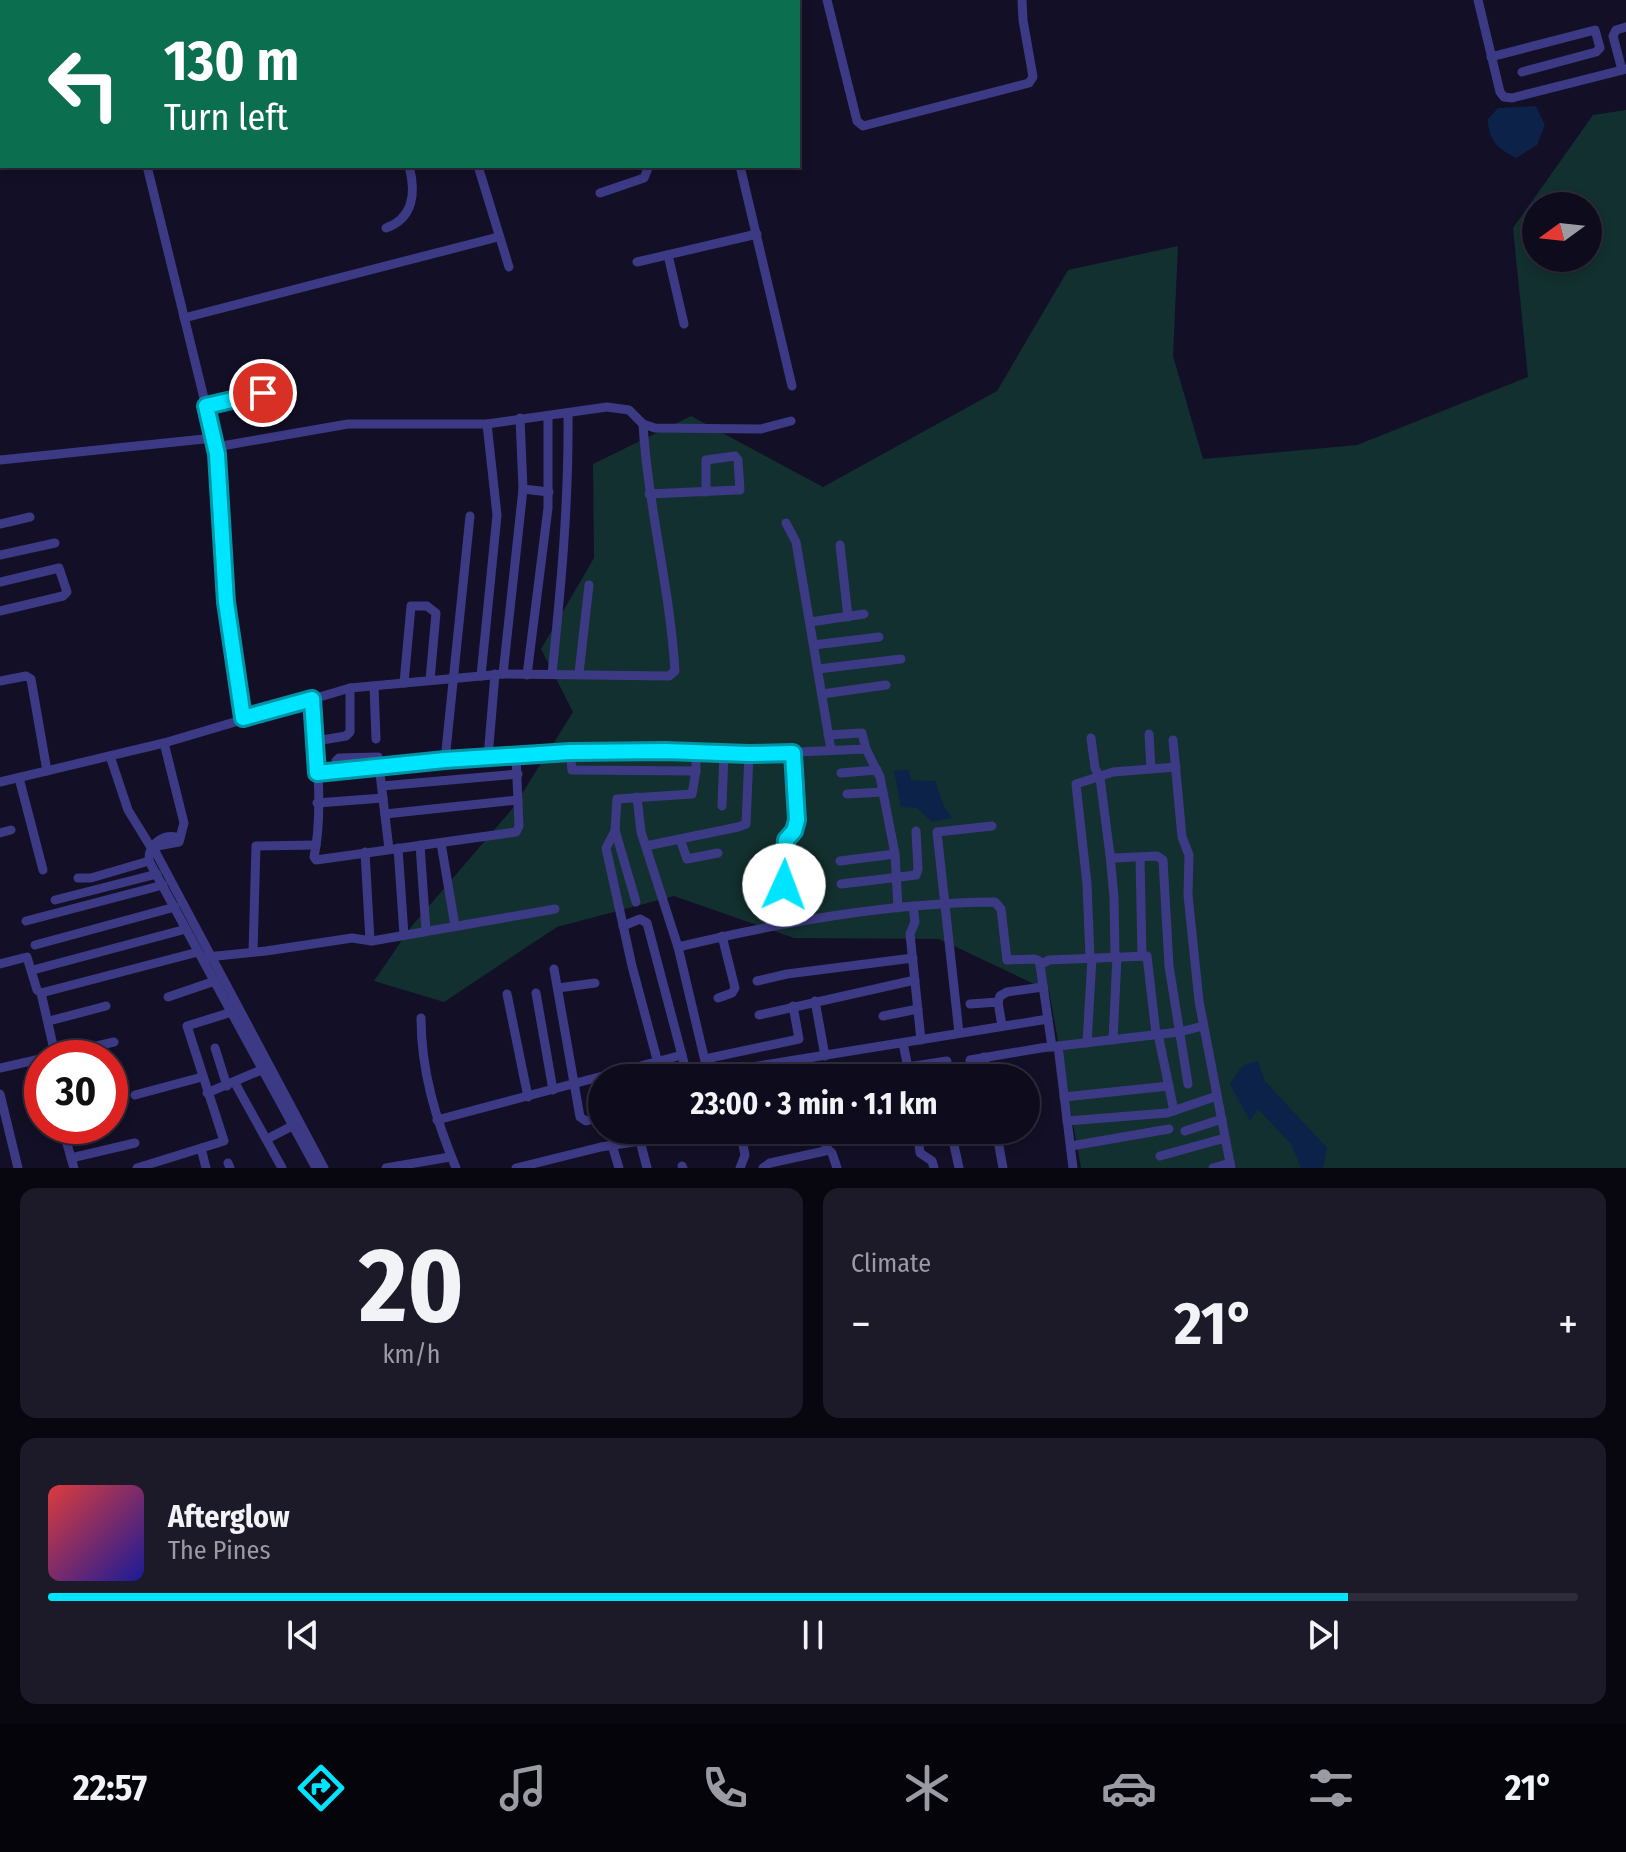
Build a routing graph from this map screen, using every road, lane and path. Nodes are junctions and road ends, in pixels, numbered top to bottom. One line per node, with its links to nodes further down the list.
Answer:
1 (827, 0): 2 (street)
2 (1022, 0)
3 (1478, 0): 5 (street)
4 (1626, 27): 6 (street)
5 (1491, 57): 6 (street); 7 (street)
6 (1624, 69)
7 (1522, 72)
8 (147, 168): 20 (street)
9 (409, 168): 14 (street)
10 (479, 168): 16 (street)
11 (648, 168): 13 (street)
12 (740, 168): 15 (street)
13 (600, 193)
14 (386, 228)
15 (757, 234): 17 (street); 23 (street)
16 (498, 237): 19 (street); 20 (street)
17 (668, 255): 18 (street); 21 (street)
18 (637, 262)
19 (509, 267)
20 (184, 318): 24 (street)
21 (684, 324)
22 (283, 381): 24 (street)
23 (792, 386)
24 (206, 406): 31 (street)
25 (568, 413): 26 (street); 30 (street); 56 (street)
26 (548, 416): 27 (street); 34 (street)
27 (520, 418): 29 (street); 33 (street)
28 (791, 421): 30 (street)
29 (487, 424): 31 (street); 58 (street)
30 (643, 424): 36 (street)
31 (215, 442): 32 (street); 68 (street)
32 (0, 460)
33 (523, 489): 34 (street); 55 (street)
34 (549, 492): 57 (street)
35 (706, 492): 35 (street); 36 (street)
36 (649, 494): 54 (street)
37 (470, 516): 59 (street)
38 (30, 517): 40 (street)
39 (786, 523): 49 (street)
40 (0, 524)
41 (55, 543): 43 (street)
42 (840, 545): 48 (street)
43 (0, 555)
44 (0, 582): 46 (street)
45 (589, 585): 54 (street)
46 (0, 611)
47 (864, 614): 48 (street)
48 (848, 617): 49 (street)
49 (810, 622): 51 (street)
50 (879, 637): 51 (street)
51 (814, 645): 53 (street)
52 (901, 659): 53 (street)
53 (818, 669): 66 (street)
54 (579, 673): 56 (street)
55 (499, 674): 57 (street); 58 (street); 85 (street)
56 (552, 674): 57 (street)
57 (527, 675)
58 (481, 676): 59 (street)
59 (452, 677): 60 (street); 86 (street)
60 (430, 680): 62 (street); 62 (street)
61 (0, 681): 91 (street)
62 (404, 683): 64 (street)
63 (886, 685): 66 (street)
64 (374, 686): 65 (street); 72 (street)
65 (350, 688): 67 (street); 74 (street)
66 (822, 694): 70 (street)
67 (312, 699): 68 (street); 74 (street)
68 (243, 718): 75 (street)
69 (1149, 734): 89 (street)
70 (828, 735): 76 (street); 77 (street)
71 (1091, 738): 96 (street)
72 (376, 739)
73 (1173, 740): 88 (street)
74 (316, 741): 93 (street)
75 (164, 743): 84 (street); 118 (street)
76 (866, 749): 77 (street); 90 (street)
77 (831, 750): 81 (street)
78 (696, 751): 79 (street); 80 (street); 92 (street)
79 (570, 752): 83 (street); 92 (street)
80 (724, 752): 82 (street); 106 (street)
81 (793, 753): 82 (street); 138 (street)
82 (749, 754): 113 (street)
83 (516, 755): 85 (street); 95 (street)
84 (110, 756): 91 (street); 118 (street)
85 (488, 757): 86 (street)
86 (445, 760): 87 (street)
87 (380, 767): 93 (street); 99 (street)
88 (1176, 767): 89 (street); 191 (street)
89 (1151, 769): 96 (street)
90 (877, 770): 94 (street); 100 (street)
91 (47, 771): 97 (street)
92 (696, 771): 102 (street)
93 (317, 773): 105 (street)
94 (841, 773)
95 (518, 774): 99 (street); 104 (street)
96 (1100, 775): 123 (street); 162 (street)
97 (19, 778): 98 (street); 128 (street)
98 (0, 782)
99 (382, 786): 103 (street)
100 (883, 792): 101 (street); 122 (street)
101 (847, 794)
102 (637, 797): 110 (street); 117 (street)
103 (383, 798): 105 (street); 107 (street)
104 (518, 800): 107 (street); 114 (street)
105 (317, 803): 115 (street)
106 (722, 806)
107 (385, 814): 119 (street)
108 (992, 826): 140 (street)
109 (11, 830): 112 (street)
110 (615, 830): 139 (street); 149 (street)
111 (916, 831): 131 (street)
112 (0, 833)
113 (680, 839): 117 (street); 121 (street)
114 (441, 843): 116 (street); 148 (street)
115 (316, 845): 120 (street); 157 (street)
116 (420, 845): 119 (street); 151 (street)
117 (646, 846): 156 (street)
118 (153, 849): 125 (street); 158 (street)
119 (394, 849): 120 (street); 152 (street)
120 (365, 852): 154 (street)
121 (718, 853)
122 (895, 854): 126 (street); 131 (street)
123 (1110, 855): 124 (street); 160 (street)
124 (1140, 857): 159 (street); 192 (street)
125 (149, 861): 127 (street); 129 (street)
126 (840, 861)
127 (134, 867): 130 (street); 136 (street)
128 (43, 870)
129 (157, 874): 130 (street); 134 (street)
130 (139, 878): 132 (street)
131 (897, 879): 133 (street); 143 (street)
132 (128, 882): 136 (street); 137 (street)
133 (841, 884)
134 (163, 885): 137 (street); 142 (street)
135 (819, 890): 138 (street)
136 (91, 891): 145 (street)
137 (131, 894): 145 (street)
138 (797, 895): 146 (street)
139 (636, 902)
140 (945, 902): 141 (street); 163 (street); 193 (street)
141 (913, 906): 143 (street); 161 (street)
142 (175, 907): 150 (street); 155 (street)
143 (898, 908): 146 (street)
144 (555, 909): 148 (street)
145 (68, 910): 147 (street)
146 (799, 920): 153 (street)
147 (26, 921)
148 (455, 926): 151 (street)
149 (623, 926): 202 (street); 208 (street)
150 (186, 929): 158 (street); 166 (street)
151 (426, 931): 152 (street)
152 (404, 935): 154 (street)
153 (722, 936): 156 (street); 177 (street)
154 (370, 941): 157 (street)
155 (35, 945)
156 (678, 947): 205 (street)
157 (253, 952): 158 (street)
158 (203, 955): 168 (street); 173 (street); 221 (street)
159 (1142, 956): 160 (street); 194 (street)
160 (1116, 957): 162 (street); 197 (street)
161 (913, 958): 167 (street); 169 (street)
162 (1091, 958): 163 (street); 199 (street)
163 (1041, 962): 171 (street)
164 (0, 964): 166 (street)
165 (554, 969): 172 (street)
166 (33, 970): 173 (street)
167 (915, 980): 178 (street); 183 (street)
168 (215, 981): 176 (street); 184 (street)
169 (757, 981)
170 (595, 983): 172 (street)
171 (1043, 987): 179 (street); 188 (street)
172 (558, 988): 226 (street)
173 (41, 993): 189 (street)
174 (536, 993): 228 (street)
175 (507, 994): 233 (street)
176 (168, 997)
177 (718, 998)
178 (815, 1001): 182 (street); 203 (street)
179 (998, 1002): 180 (street); 190 (street)
180 (970, 1004)
181 (106, 1006): 189 (street)
182 (793, 1006): 185 (street); 205 (street)
183 (918, 1009): 186 (street); 196 (street)
184 (232, 1012): 221 (street); 222 (street)
185 (759, 1015)
186 (883, 1016)
187 (421, 1018): 237 (street)
188 (1048, 1019): 190 (street); 200 (street)
189 (49, 1021): 195 (street)
190 (1002, 1026): 193 (street)
191 (1203, 1026): 192 (street); 232 (street)
192 (1179, 1032): 194 (street); 225 (street)
193 (959, 1033): 196 (street)
194 (1157, 1034): 197 (street); 227 (street)
195 (52, 1040)
196 (921, 1040): 198 (street)
197 (1113, 1040): 199 (street)
198 (903, 1043): 203 (street); 217 (street)
199 (1087, 1043): 200 (street)
200 (1055, 1047): 204 (street); 234 (street)
201 (215, 1048): 224 (street)
202 (682, 1055): 208 (street); 213 (street)
203 (825, 1056): 206 (street)
204 (984, 1057): 207 (street); 219 (street)
205 (705, 1059): 214 (street)
206 (802, 1060): 215 (street); 216 (street)
207 (970, 1060)
208 (658, 1061): 211 (street); 212 (street)
209 (947, 1061): 218 (street)
210 (24, 1062): 220 (street)
211 (652, 1064)
212 (659, 1064)
213 (684, 1064)
214 (706, 1064)
215 (779, 1064)
216 (803, 1064)
217 (907, 1064)
218 (928, 1064)
219 (985, 1064)
220 (0, 1068)
221 (266, 1068): 224 (street); 240 (street)
222 (202, 1077): 229 (street); 231 (street)
223 (588, 1082): 226 (street)
224 (231, 1084): 229 (street); 244 (street)
225 (1188, 1084)
226 (573, 1085): 228 (street); 238 (street)
227 (1169, 1086): 234 (street); 235 (street)
228 (553, 1090): 233 (street)
229 (207, 1093): 255 (street)
230 (0, 1094): 262 (street)
231 (135, 1095)
232 (1217, 1096): 235 (street); 236 (street)
233 (528, 1097): 237 (street)
234 (1064, 1097): 239 (street)
235 (1174, 1111): 239 (street)
236 (1222, 1119): 242 (street); 243 (street)
237 (437, 1120): 258 (street)
238 (588, 1120)
239 (1067, 1121): 254 (street)
240 (296, 1124): 244 (street); 266 (street); 267 (street)
241 (1169, 1129): 254 (street)
242 (1185, 1131)
243 (1225, 1138): 257 (street); 261 (street)
244 (267, 1139): 265 (street)
245 (135, 1143): 259 (street)
246 (619, 1144): 252 (street)
247 (641, 1144): 272 (street)
248 (743, 1144): 273 (street)
249 (826, 1144): 256 (street)
250 (919, 1144): 276 (street)
251 (999, 1144): 278 (street)
252 (612, 1145): 270 (street); 271 (street)
253 (954, 1145): 277 (street)
254 (1071, 1146): 279 (street)
255 (201, 1148): 260 (street); 264 (street)
256 (826, 1148): 274 (street); 275 (street)
257 (1160, 1156)
258 (450, 1157): 268 (street); 269 (street)
259 (73, 1163)
260 (170, 1163): 263 (street)
261 (1231, 1166): 280 (street)
262 (18, 1168)
263 (137, 1168)
264 (206, 1168)
265 (282, 1168)
266 (316, 1168)
267 (324, 1168)
268 (386, 1168)
269 (456, 1168)
270 (516, 1168)
271 (619, 1168)
272 (647, 1168)
273 (740, 1168)
274 (763, 1168)
275 (837, 1168)
276 (934, 1168)
277 (959, 1168)
278 (1003, 1168)
279 (1073, 1168)
280 (1213, 1168)

